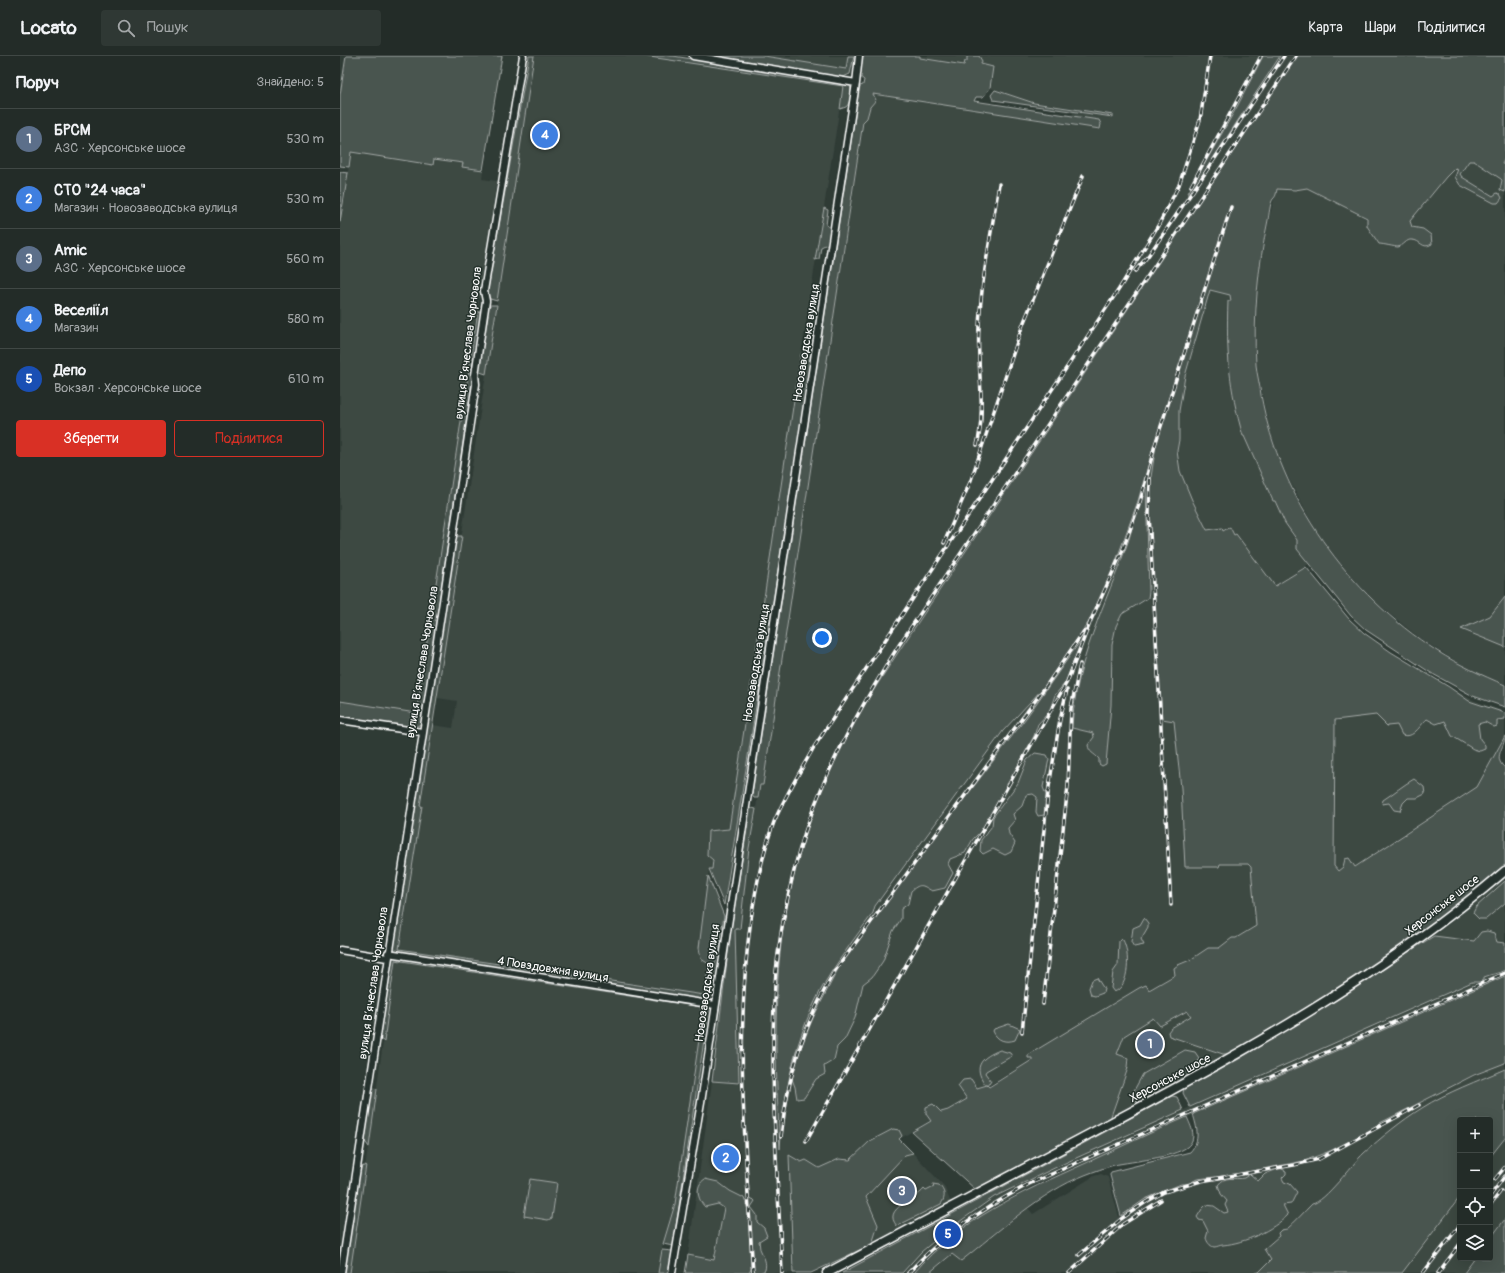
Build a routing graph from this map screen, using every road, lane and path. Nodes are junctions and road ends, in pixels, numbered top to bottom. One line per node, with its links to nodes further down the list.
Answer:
1 (524, 56): 6 (street, вулиця Вʼячеслава Чорновола)
2 (693, 56): 4 (street)
3 (859, 56): 4 (street, Новозаводська вулиця)
4 (856, 83): 10 (street, Новозаводська вулиця)
5 (340, 720): 6 (street)
6 (422, 732): 9 (street, вулиця Вʼячеслава Чорновола)
7 (1505, 871): 13 (main road, Херсонське шосе)
8 (340, 950): 9 (street, 4 Повздовжня вулиця)
9 (388, 956): 10 (street, 4 Повздовжня вулиця); 11 (street, вулиця Вʼячеслава Чорновола)
10 (714, 1005): 12 (street, Новозаводська вулиця)
11 (340, 1273)
12 (672, 1273)
13 (827, 1273)

